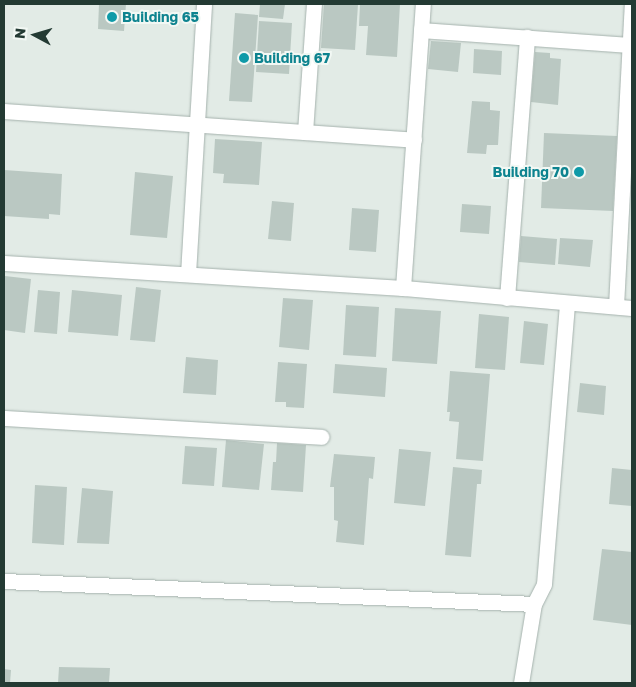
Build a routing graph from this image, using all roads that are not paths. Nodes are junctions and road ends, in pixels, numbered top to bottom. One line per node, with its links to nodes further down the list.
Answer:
1 (204, 4): 9 (street)
2 (314, 4): 10 (street)
3 (423, 4): 5 (street)
4 (632, 6): 7 (street)
5 (421, 30): 6 (street); 11 (street)
6 (527, 38): 7 (street); 15 (street)
7 (631, 45): 17 (street)
8 (4, 111): 9 (street)
9 (197, 125): 10 (street); 13 (street)
10 (305, 132): 11 (street)
11 (414, 140): 14 (street)
12 (4, 263): 13 (street)
13 (188, 274): 14 (street)
14 (403, 288): 15 (street)
15 (507, 298): 16 (street)
16 (567, 303): 17 (street); 22 (street)
17 (616, 306): 18 (street)
18 (632, 308)
19 (4, 418): 20 (street)
20 (321, 437)
21 (4, 581): 22 (street)
22 (534, 604): 23 (street)
23 (521, 683)

